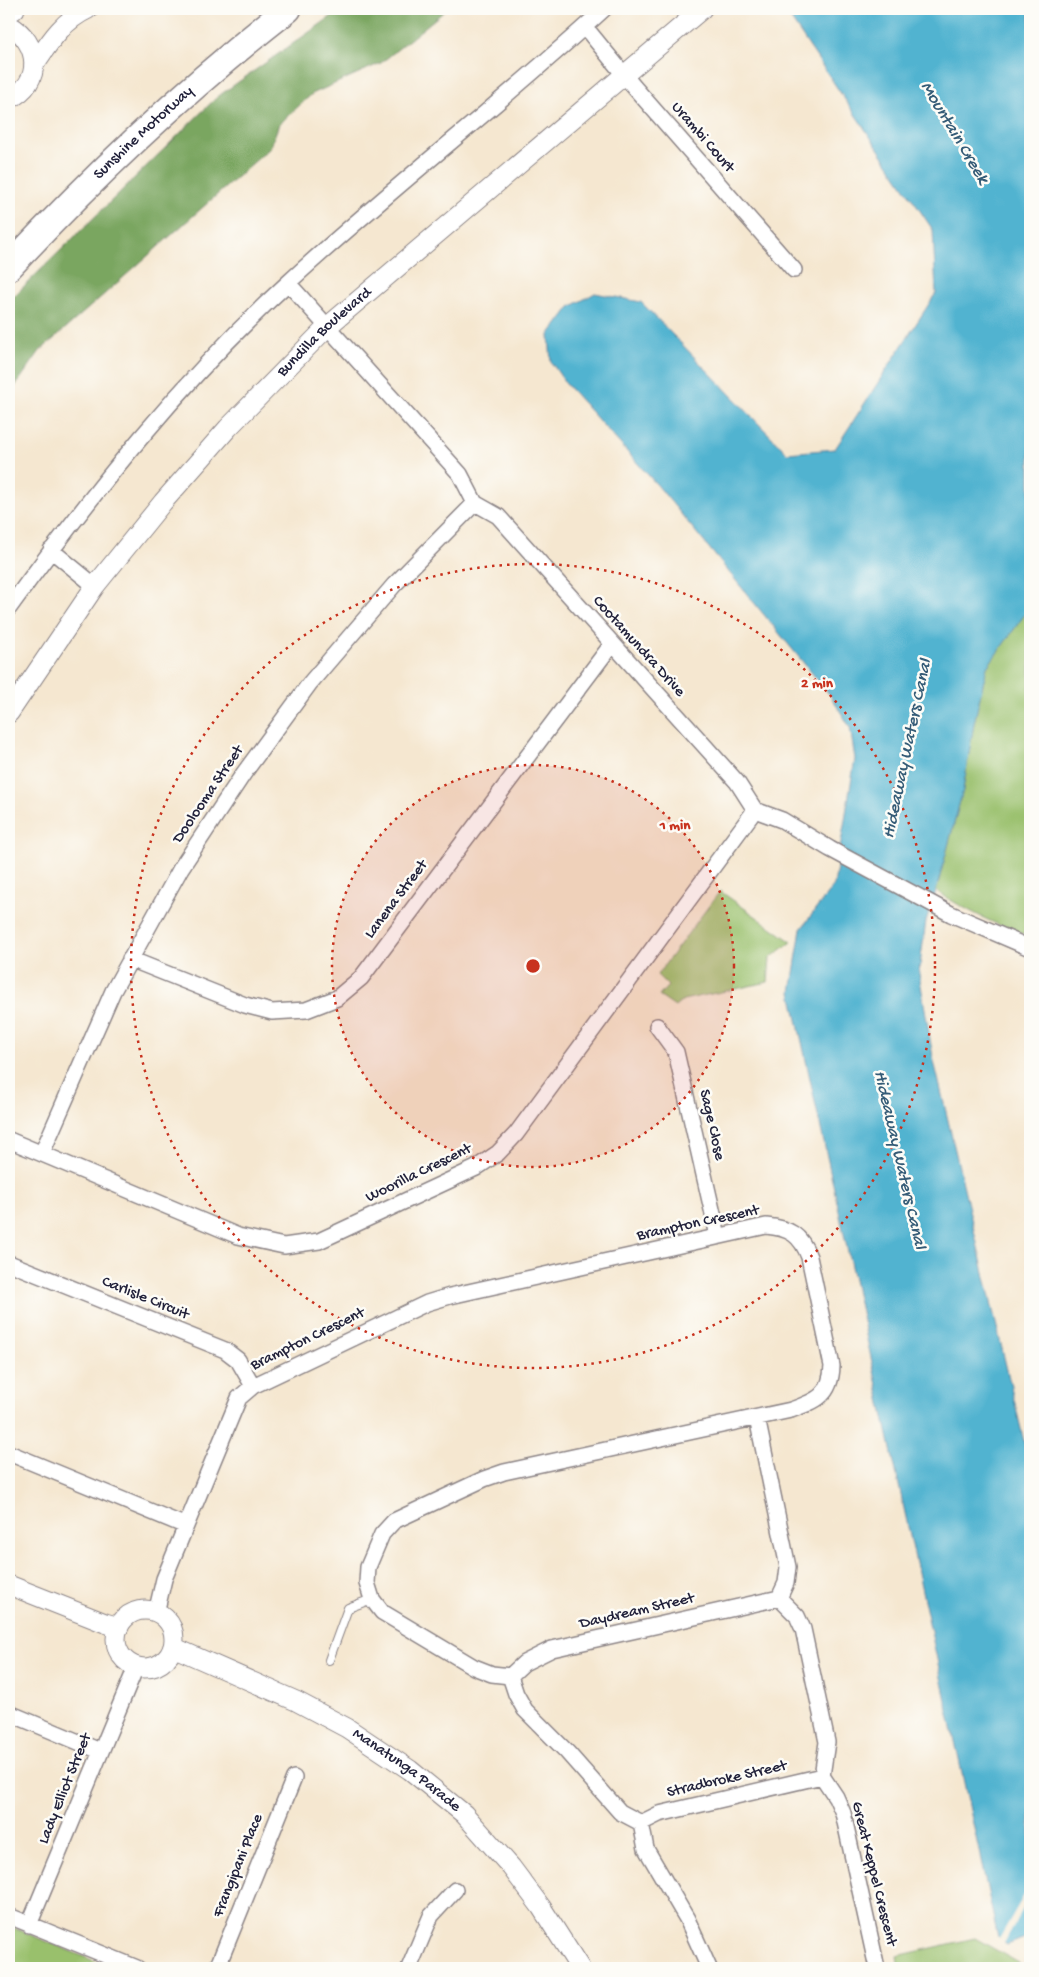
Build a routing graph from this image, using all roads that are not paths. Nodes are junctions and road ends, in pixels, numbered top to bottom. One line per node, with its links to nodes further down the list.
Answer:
1 (15, 9): 6 (street)
2 (88, 9): 9 (street)
3 (288, 9): 12 (highway, Sunshine Motorway)
4 (604, 9): 8 (street)
5 (702, 9): 10 (street, Bundilla Boulevard)
6 (9, 13)
7 (9, 25): 9 (street)
8 (585, 27): 10 (street, Urambi Court); 14 (street)
9 (34, 65): 11 (street)
10 (624, 75): 13 (street, Urambi Court); 15 (street, Bundilla Boulevard)
11 (9, 99)
12 (9, 267)
13 (794, 270)
14 (288, 283): 15 (street); 17 (street)
15 (327, 327): 16 (street); 18 (street, Bundilla Boulevard)
16 (475, 503): 20 (street, Cootamundra Drive); 24 (street, Doolooma Street)
17 (51, 550): 18 (street); 19 (street)
18 (95, 586): 21 (street, Bundilla Boulevard)
19 (9, 608)
20 (612, 644): 22 (street, Cootamundra Drive); 24 (street, Lanena Street)
21 (9, 713)
22 (755, 810): 23 (street); 27 (street, Woorilla Crescent)
23 (1030, 948)
24 (130, 959): 27 (street, Doolooma Street)
25 (658, 1026): 28 (street, Sage Close)
26 (9, 1140): 27 (street, Woorilla Crescent)
27 (42, 1152)
28 (718, 1236): 30 (street, Brampton Crescent); 31 (street, Brampton Crescent)
29 (9, 1263): 30 (street, Carlisle Circuit)
30 (253, 1386): 33 (street, Brampton Crescent)
31 (757, 1418): 35 (street); 36 (street, Brampton Crescent)
32 (9, 1453): 33 (street)
33 (186, 1526): 37 (street, Brampton Crescent)
34 (9, 1584): 38 (street)
35 (779, 1598): 42 (street, Daydream Street); 45 (street)
36 (372, 1599): 40 (lane); 42 (street)
37 (156, 1613): 38 (street); 39 (street)
38 (119, 1627): 41 (street)
39 (173, 1647): 41 (street); 54 (street, Manatunga Parade)
40 (329, 1660)
41 (136, 1667): 44 (street, Lady Elliot Street)
42 (510, 1676): 47 (street)
43 (9, 1713): 44 (street)
44 (100, 1751): 50 (street, Lady Elliot Street)
45 (822, 1776): 47 (street, Stradbroke Street); 56 (street, Great Keppel Crescent)
46 (294, 1778): 52 (street, Frangipani Place)
47 (641, 1823): 55 (street)
48 (455, 1890): 53 (street)
49 (9, 1916): 50 (street)
50 (29, 1925): 51 (street)
51 (138, 1968)
52 (217, 1968)
53 (409, 1968)
54 (580, 1968)
55 (709, 1968)
56 (877, 1968)

